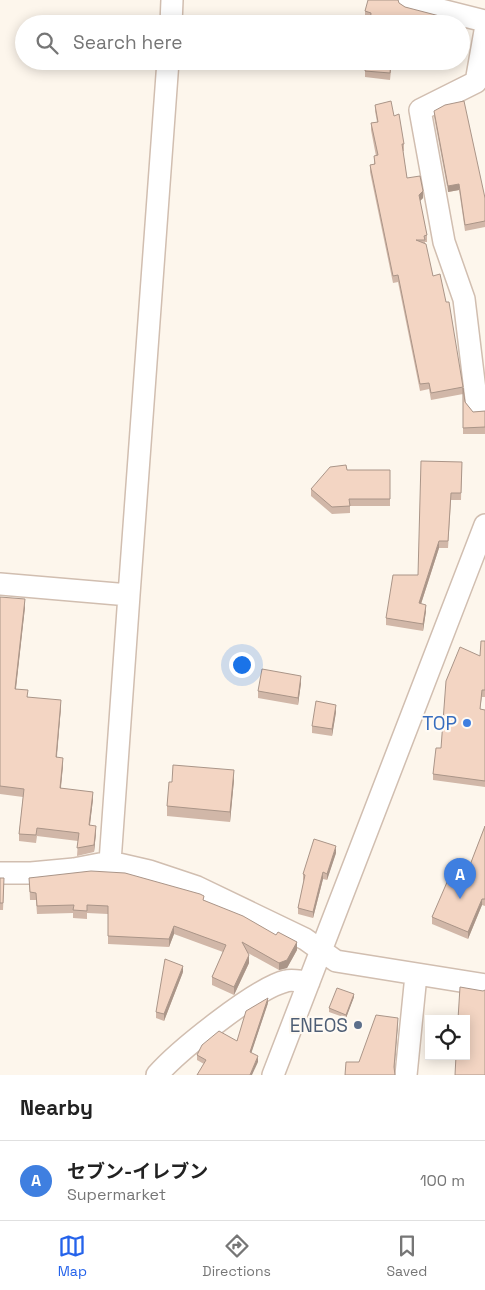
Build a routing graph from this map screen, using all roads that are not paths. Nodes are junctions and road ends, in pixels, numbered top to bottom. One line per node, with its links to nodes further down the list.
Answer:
1 (172, 0): 3 (street)
2 (410, 0): 4 (street)
3 (171, 15)
4 (461, 15)
5 (470, 17): 6 (street)
6 (485, 21)
7 (485, 31): 9 (street)
8 (167, 70): 12 (street)
9 (485, 405)
10 (485, 524): 15 (street)
11 (0, 584): 12 (street)
12 (129, 595): 13 (street)
13 (110, 862): 14 (street); 15 (street)
14 (0, 873)
15 (322, 952): 16 (street); 17 (street)
16 (416, 975): 18 (street); 21 (street)
17 (309, 982): 19 (street); 20 (street)
18 (485, 985)
19 (157, 1075)
20 (273, 1075)
21 (406, 1075)

